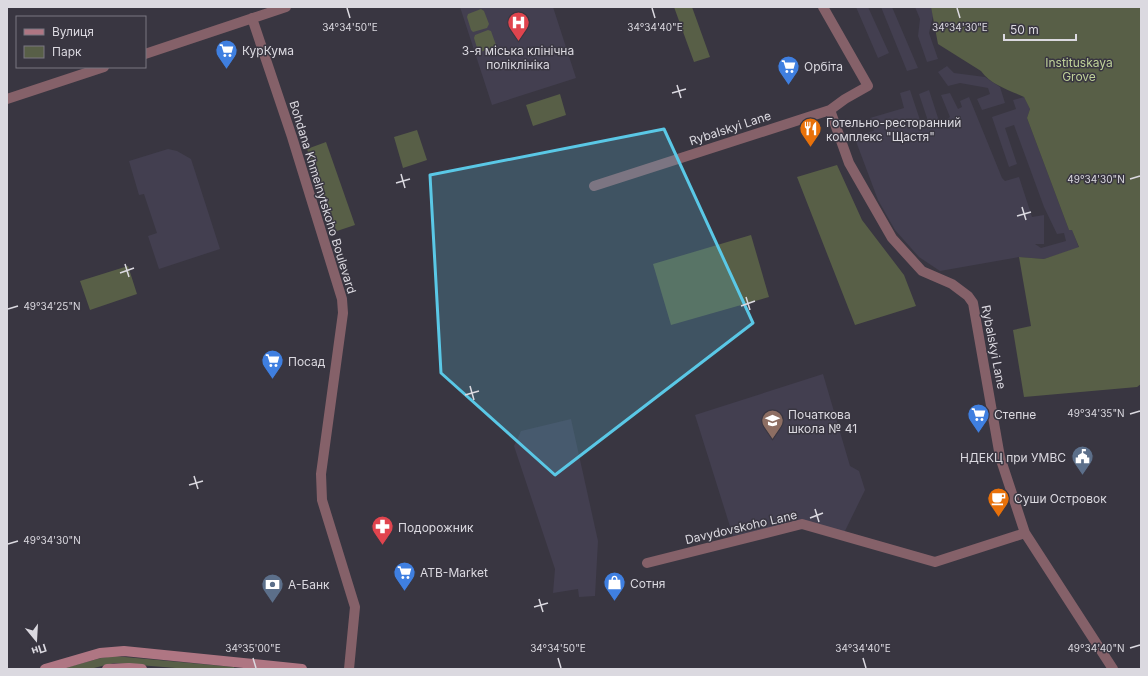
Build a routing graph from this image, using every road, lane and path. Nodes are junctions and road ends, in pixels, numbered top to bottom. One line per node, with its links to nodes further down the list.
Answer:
1 (286, 7): 3 (street)
2 (823, 7): 7 (street)
3 (252, 18): 4 (street); 16 (street, Bohdana Khmelnytskoho Boulevard)
4 (146, 54)
5 (101, 68): 6 (street)
6 (7, 99)
7 (830, 110): 8 (street, Rybalskyi Lane); 9 (street, Rybalskyi Lane)
8 (594, 186)
9 (1025, 532): 10 (street, Davydovskoho Lane); 17 (street, Rybalskyi Lane)
10 (647, 563)
11 (248, 666): 12 (street); 15 (street)
12 (44, 669)
13 (107, 669): 14 (street)
14 (142, 669)
15 (302, 669)
16 (349, 669)
17 (1113, 669)

